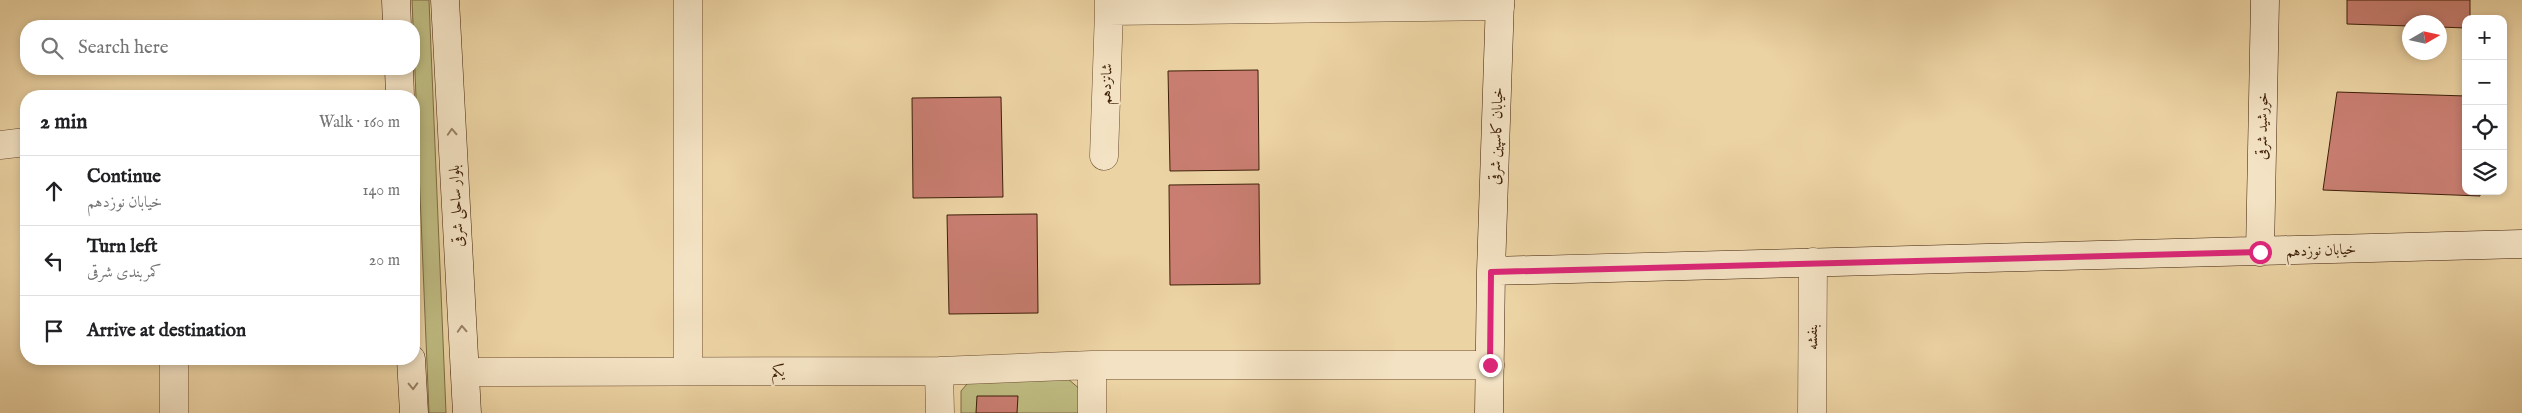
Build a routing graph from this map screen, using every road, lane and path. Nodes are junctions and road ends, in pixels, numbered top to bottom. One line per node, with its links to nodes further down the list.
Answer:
1 (396, 0): 7 (street)
2 (445, 0): 22 (street, بلوار ساحلی شرقی, one-way to 2)
3 (688, 0): 21 (street)
4 (2265, 0): 14 (street, خورشید شرقی)
5 (1500, 3): 6 (street, شانزدهم); 16 (street, خیابان کاسپین شرقی)
6 (1109, 6): 12 (street, شانزدهم)
7 (397, 20)
8 (398, 75): 9 (street)
9 (400, 90)
10 (20, 143): 11 (street)
11 (0, 145)
12 (1104, 156)
13 (2522, 244): 14 (street, خیابان نوزدهم)
14 (2260, 252): 15 (street, خیابان نوزدهم)
15 (1813, 262): 16 (street, خیابان نوزدهم); 30 (street, بنفشه)
16 (1491, 272): 20 (street, خیابان کاسپین شرقی)
17 (174, 365): 24 (street)
18 (411, 365): 25 (street, one-way to 25)
19 (1092, 365): 20 (street, یکم); 23 (street, یکم); 28 (street)
20 (1490, 365): 29 (street, خیابان کاسپین شرقی)
21 (688, 371): 22 (street, یکم); 23 (street, یکم)
22 (465, 372): 26 (street, بلوار ساحلی شرقی)
23 (939, 372): 27 (street)
24 (174, 413)
25 (414, 413)
26 (467, 413)
27 (940, 413)
28 (1092, 413)
29 (1489, 413)
30 (1812, 413)

